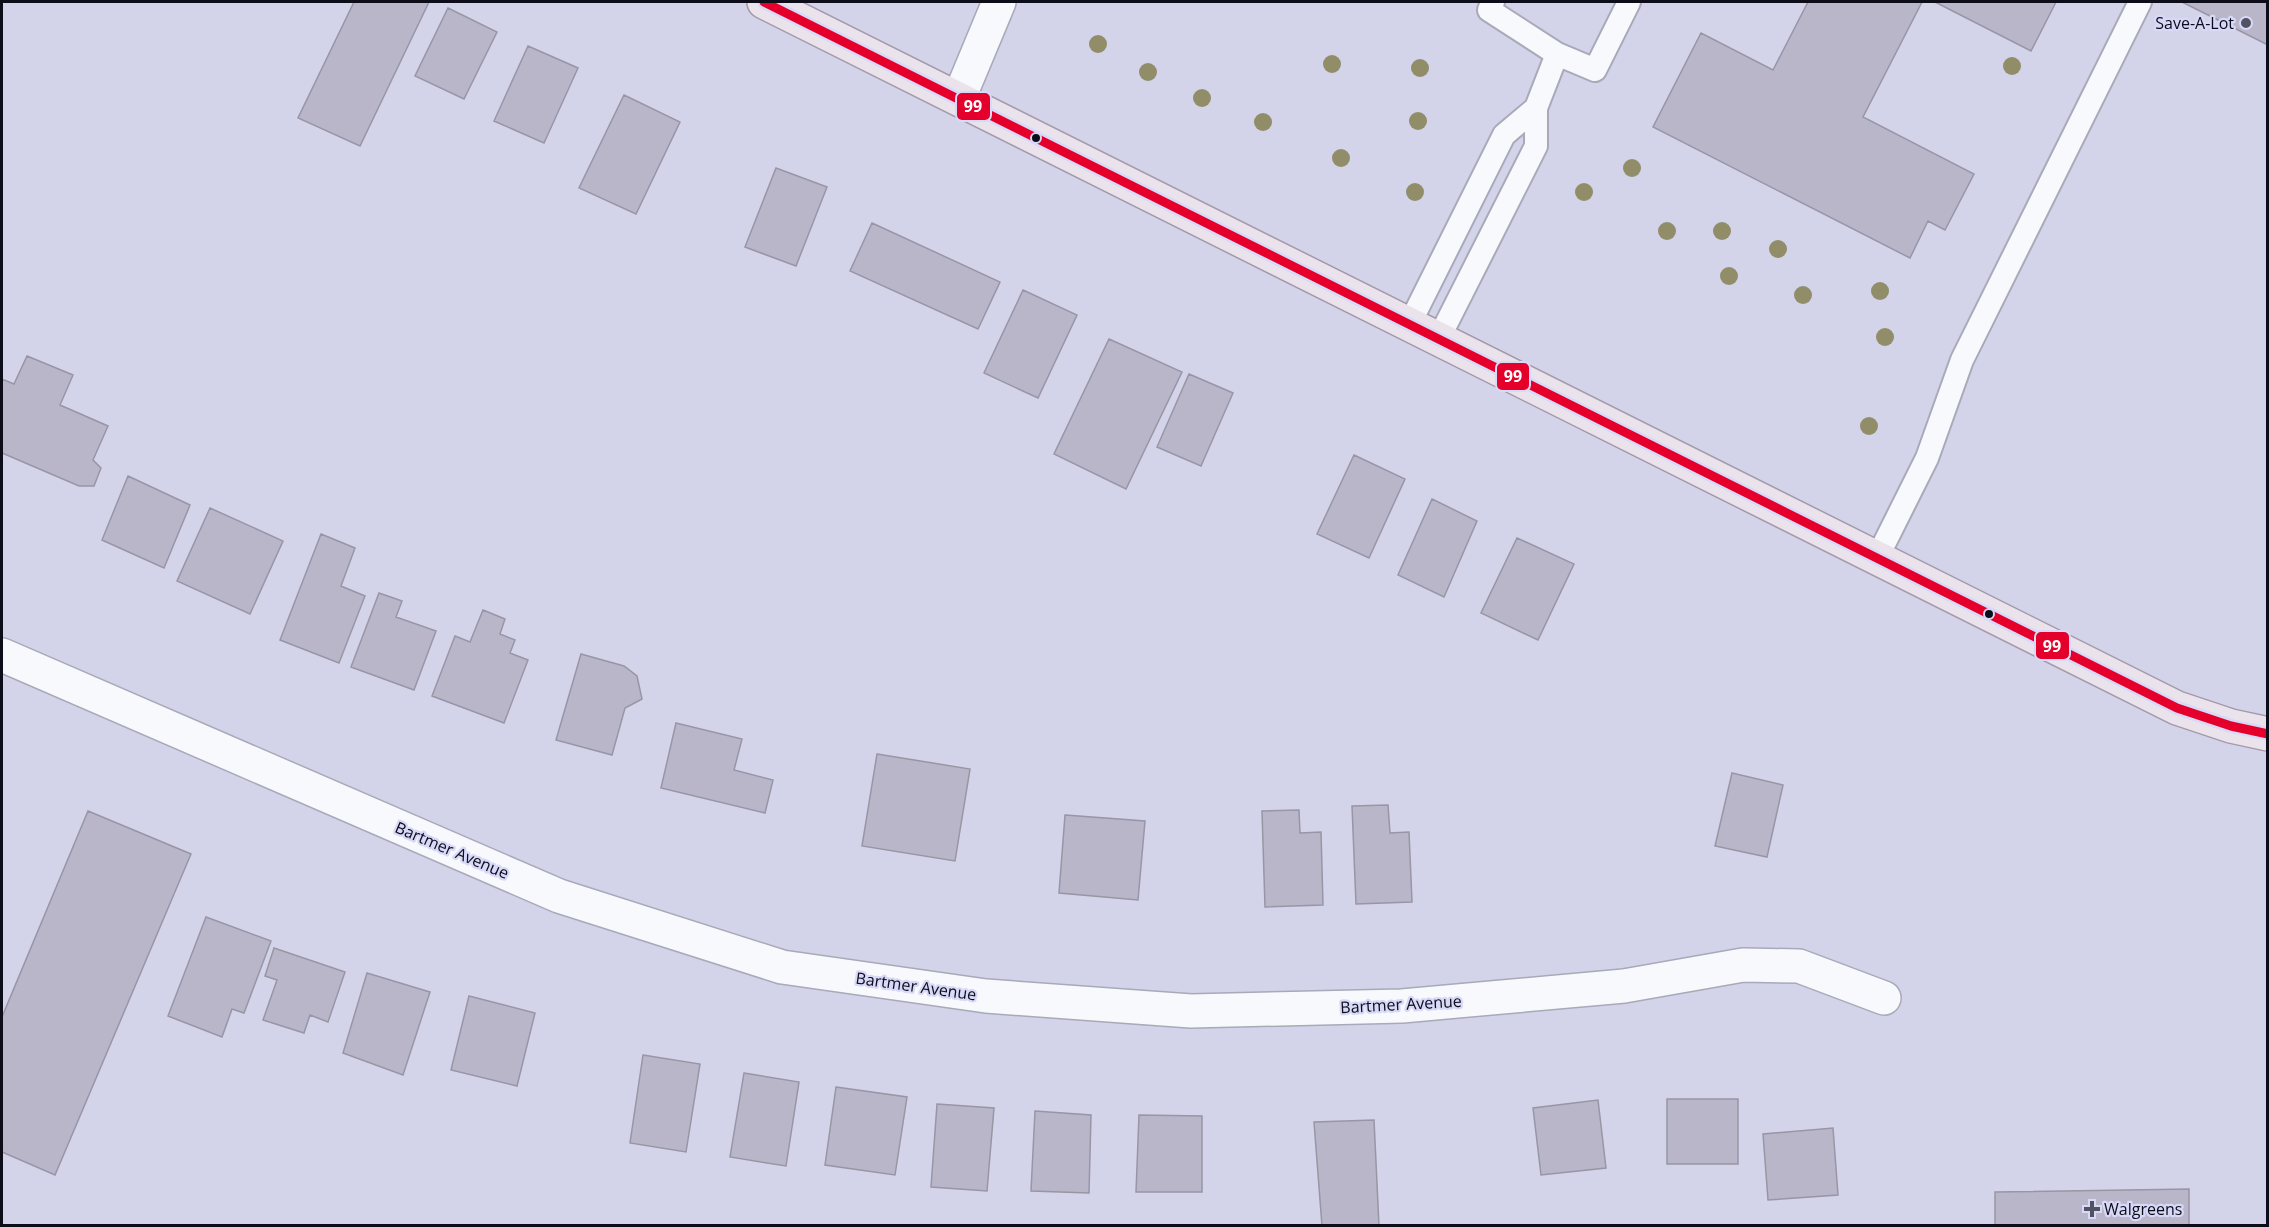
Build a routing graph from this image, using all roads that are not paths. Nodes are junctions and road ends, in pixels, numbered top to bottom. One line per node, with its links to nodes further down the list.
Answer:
1 (764, 2): 7 (main road)
2 (999, 2): 7 (street)
3 (1493, 2): 6 (lane)
4 (1629, 2): 6 (lane)
5 (2140, 2): 11 (lane)
6 (1557, 54): 8 (lane)
7 (959, 98): 9 (main road)
8 (1536, 108): 9 (lane); 10 (lane)
9 (1410, 323): 10 (main road)
10 (1439, 338): 11 (main road)
11 (1877, 558): 13 (main road)
12 (2, 655): 14 (street, Bartmer Avenue)
13 (2268, 734)
14 (1884, 998)

